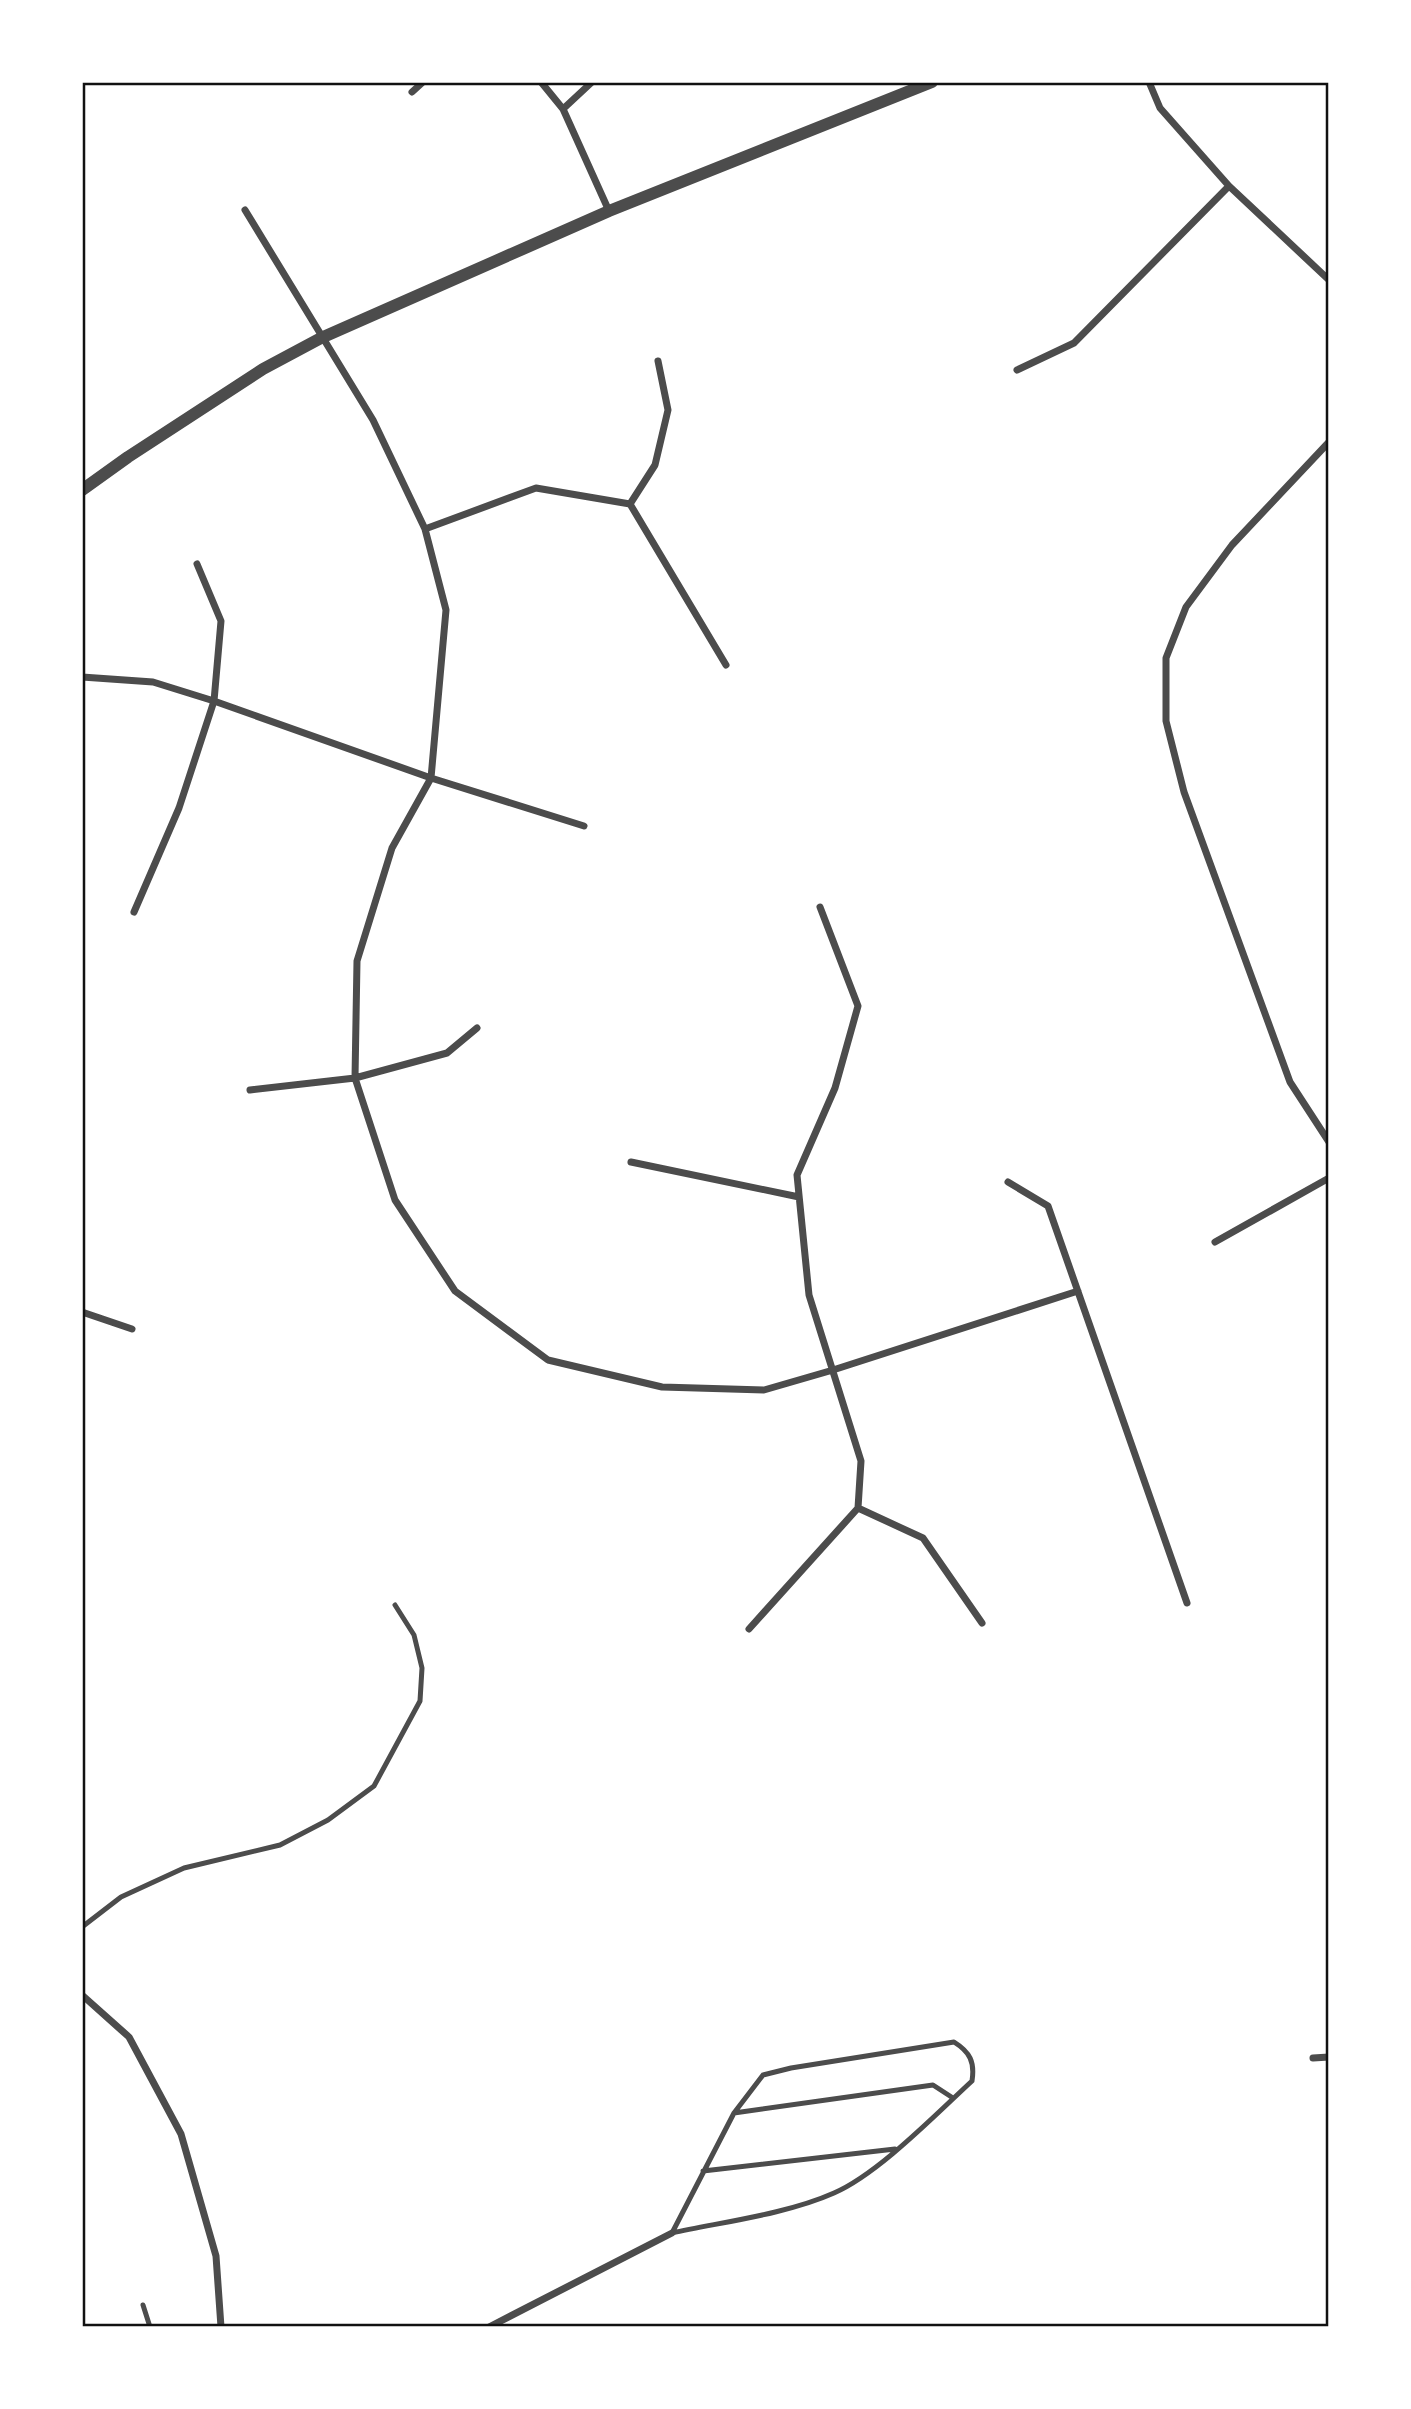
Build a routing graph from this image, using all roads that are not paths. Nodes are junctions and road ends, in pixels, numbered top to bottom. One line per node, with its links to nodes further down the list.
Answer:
1 (423, 82): 6 (street)
2 (541, 82): 7 (street)
3 (592, 82): 7 (street)
4 (932, 82): 10 (street)
5 (1149, 82): 8 (street)
6 (412, 92)
7 (563, 110): 10 (street)
8 (1229, 186): 11 (street); 14 (street)
9 (244, 210): 12 (street)
10 (608, 211): 12 (street)
11 (1329, 280)
12 (321, 338): 16 (street); 18 (street)
13 (658, 361): 17 (street)
14 (1017, 370)
15 (1329, 442): 30 (street)
16 (82, 490)
17 (630, 503): 18 (street); 20 (street)
18 (425, 529): 23 (street)
19 (197, 564): 22 (street)
20 (726, 665)
21 (82, 677): 22 (street)
22 (214, 701): 23 (street); 26 (street)
23 (431, 778): 24 (street); 28 (street)
24 (584, 826)
25 (820, 907): 34 (street)
26 (134, 912)
27 (477, 1028): 28 (street)
28 (355, 1078): 29 (street); 39 (street)
29 (250, 1090)
30 (1329, 1142)
31 (631, 1162): 34 (street)
32 (1329, 1178): 35 (street)
33 (1008, 1182): 36 (street)
34 (799, 1197): 39 (street)
35 (1215, 1242)
36 (1078, 1291): 39 (street); 41 (street)
37 (82, 1312): 38 (street)
38 (132, 1328)
39 (833, 1370): 40 (street)
40 (858, 1508): 43 (street); 44 (street)
41 (1186, 1603)
42 (395, 1605): 45 (lane)
43 (982, 1622)
44 (749, 1629)
45 (82, 1927)
46 (82, 1995): 56 (street)
47 (1329, 2057): 48 (street)
48 (1314, 2058)
49 (953, 2098): 50 (lane); 50 (lane); 51 (lane)
50 (734, 2113): 52 (lane)
51 (896, 2149): 52 (lane); 53 (lane)
52 (703, 2171): 53 (lane)
53 (672, 2233): 57 (street)
54 (143, 2305): 55 (lane)
55 (150, 2327)
56 (221, 2327)
57 (489, 2327)

